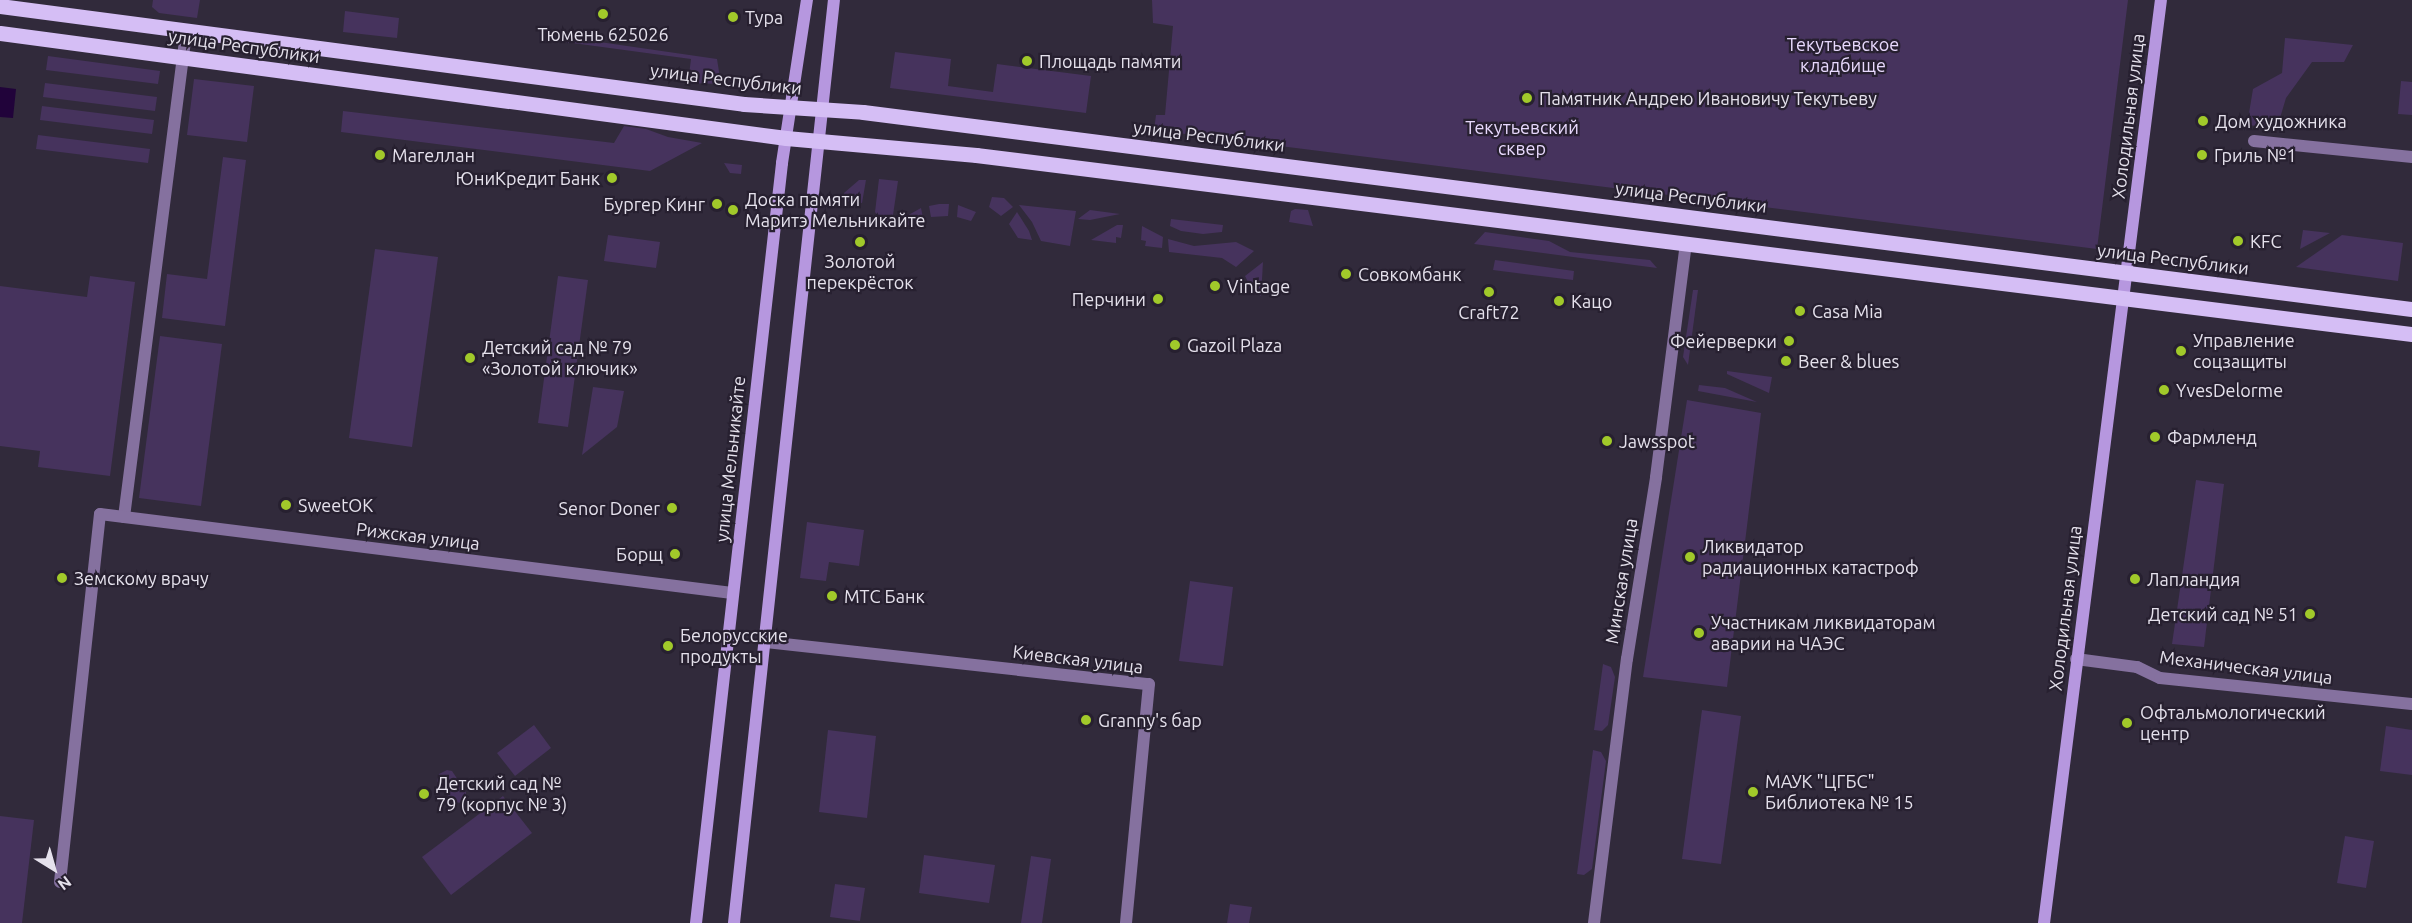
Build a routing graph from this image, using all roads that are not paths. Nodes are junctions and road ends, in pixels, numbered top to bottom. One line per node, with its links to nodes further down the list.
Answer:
1 (807, 0): 8 (main road, улица Мельникайте)
2 (834, 0): 9 (main road)
3 (2161, 0): 15 (main road, Холодильная улица)
4 (0, 6): 5 (main road, улица Республики)
5 (186, 31): 7 (street); 8 (main road, улица Республики)
6 (0, 33): 7 (main road, улица Республики)
7 (183, 57): 10 (main road, улица Республики); 19 (street)
8 (792, 107): 9 (main road, улица Республики); 10 (main road, улица Мельникайте)
9 (821, 110): 11 (main road); 15 (main road, улица Республики)
10 (786, 138): 11 (main road, улица Республики); 20 (main road, улица Мельникайте)
11 (820, 140): 14 (main road, улица Республики); 21 (main road)
12 (2254, 141): 13 (street)
13 (2412, 158)
14 (1686, 244): 16 (main road, улица Республики); 28 (street, Минская улица)
15 (2126, 272): 16 (main road, Холодильная улица); 17 (main road, улица Республики)
16 (2123, 298): 18 (main road, улица Республики); 22 (main road, Холодильная улица)
17 (2412, 309)
18 (2412, 334)
19 (123, 518): 20 (street, Рижская улица); 24 (street, Рижская улица)
20 (732, 593): 25 (main road, улица Мельникайте)
21 (766, 642): 26 (main road); 27 (street, Киевская улица)
22 (2076, 659): 23 (street, Механическая улица); 29 (main road, Холодильная улица)
23 (2412, 704)
24 (60, 882)
25 (696, 923)
26 (734, 923)
27 (1126, 923)
28 (1594, 923)
29 (2044, 923)

